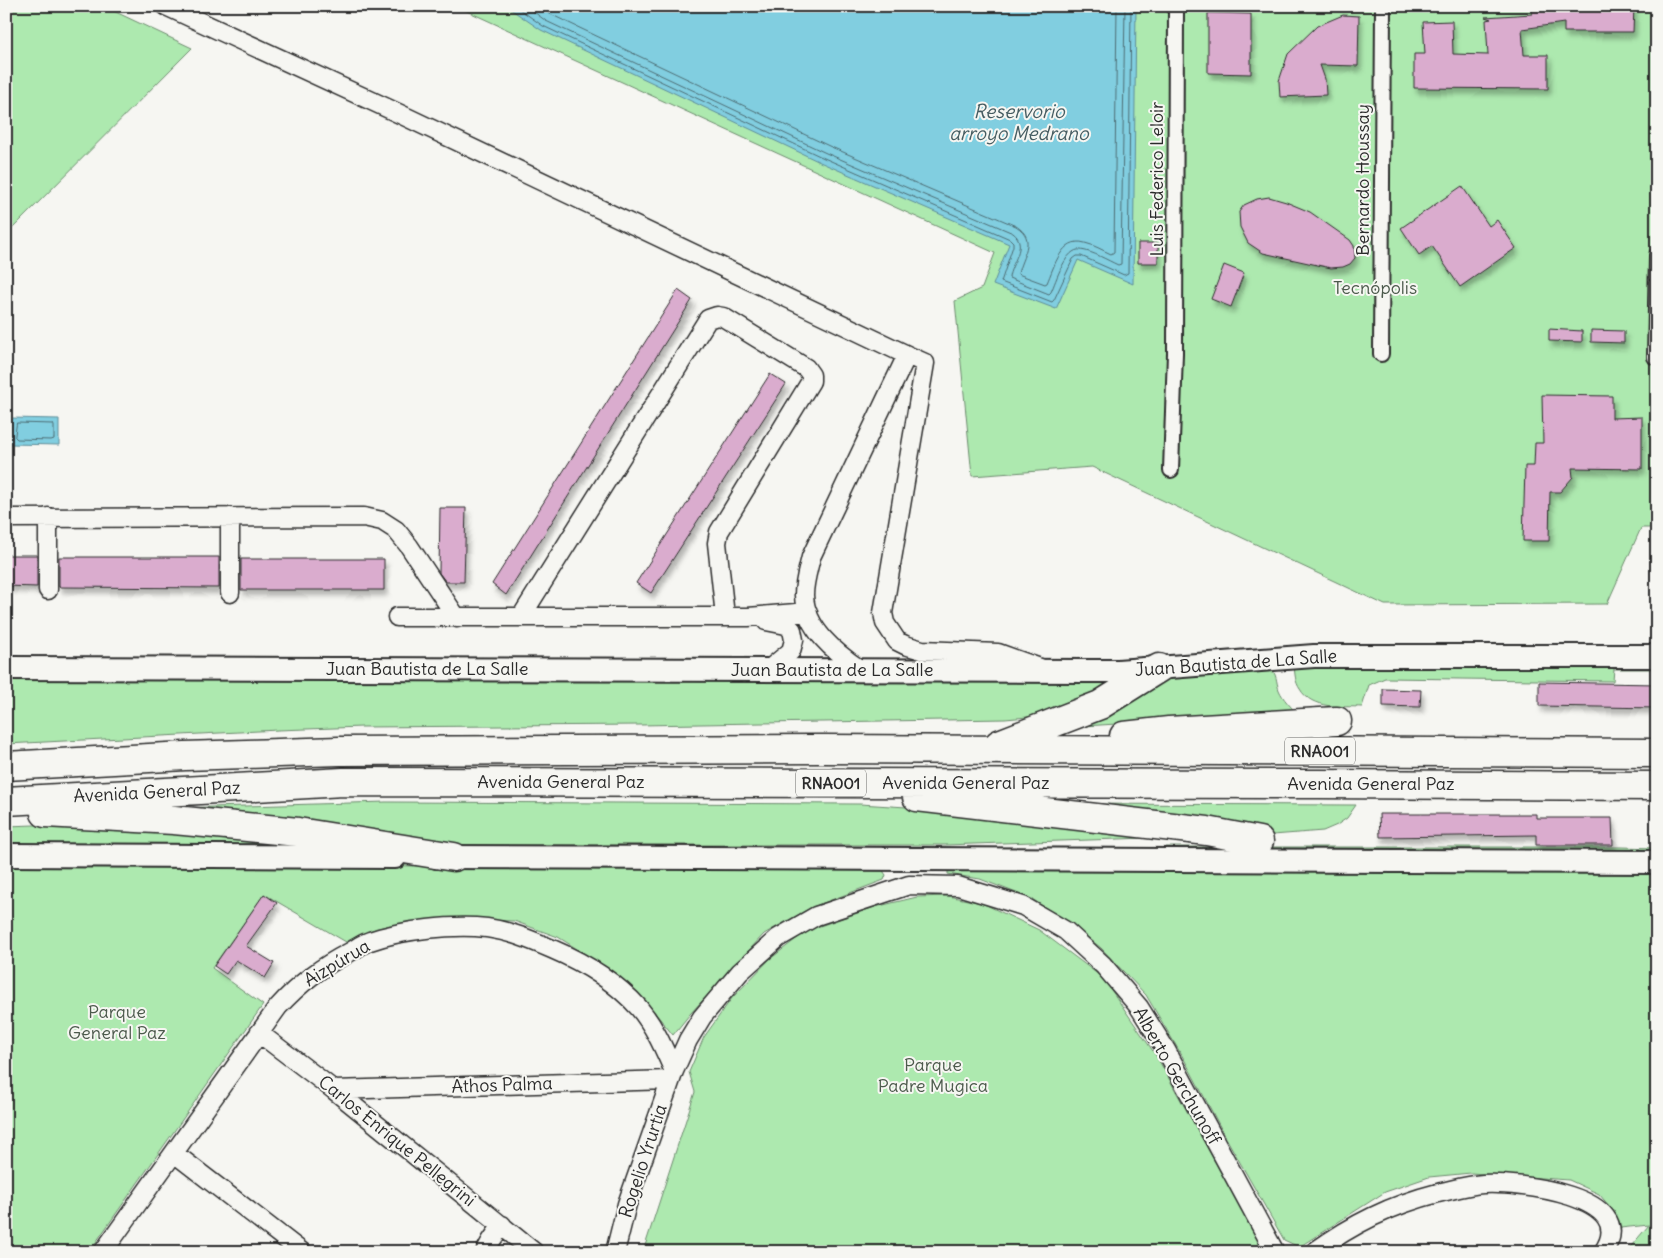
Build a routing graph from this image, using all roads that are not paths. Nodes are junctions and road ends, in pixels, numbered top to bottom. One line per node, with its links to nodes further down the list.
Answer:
1 (166, 6): 6 (street)
2 (1176, 6): 8 (street, Luis Federico Leloir)
3 (1383, 6): 5 (street, Bernardo Houssay)
4 (1657, 255): 7 (street)
5 (1381, 354)
6 (906, 355): 14 (street); 25 (street)
7 (1655, 358)
8 (1171, 470)
9 (230, 517): 11 (street); 13 (street); 19 (street)
10 (6, 518): 11 (street)
11 (48, 518): 12 (street)
12 (48, 590)
13 (230, 593)
14 (808, 612): 18 (street); 24 (street)
15 (725, 616): 17 (street); 17 (street); 18 (street)
16 (397, 617): 19 (street)
17 (521, 617): 19 (street)
18 (748, 617): 23 (street)
19 (457, 618)
20 (1657, 656): 22 (street, Juan Bautista de La Salle)
21 (6, 668): 23 (street, Juan Bautista de La Salle)
22 (1158, 668): 25 (street, Juan Bautista de La Salle); 27 (highway)
23 (768, 670): 24 (street, Juan Bautista de La Salle)
24 (861, 670): 25 (street, Juan Bautista de La Salle)
25 (1050, 671)
26 (1337, 721): 27 (highway)
27 (983, 750): 28 (highway, Avenida General Paz / RNA001); 29 (highway, Avenida General Paz / RNA001)
28 (1657, 753)
29 (6, 766)
30 (827, 783): 31 (highway, Avenida General Paz / RNA001); 32 (highway, Avenida General Paz / RNA001); 34 (highway)
31 (1657, 786)
32 (6, 801)
33 (6, 810): 36 (highway)
34 (1259, 841)
35 (6, 855): 36 (street)
36 (454, 857): 37 (street)
37 (910, 860): 38 (street); 39 (street)
38 (1657, 862)
39 (909, 885): 41 (street, Alberto Gerchunoff); 50 (street, Alberto Gerchunoff)
40 (258, 1033): 41 (street, Aizpúrua); 42 (street, Carlos Enrique Pellegrini); 43 (street, Aizpúrua)
41 (672, 1076): 42 (street, Athos Palma); 49 (street, Rogelio Yrurtia)
42 (334, 1090): 44 (street, Carlos Enrique Pellegrini)
43 (174, 1154): 45 (street, Aizpúrua); 46 (street)
44 (502, 1225): 47 (street); 48 (street, Carlos Enrique Pellegrini)
45 (103, 1252)
46 (302, 1252)
47 (485, 1252)
48 (534, 1252)
49 (615, 1252)
50 (1275, 1252)
51 (1314, 1252): 52 (street)
52 (1603, 1252)

